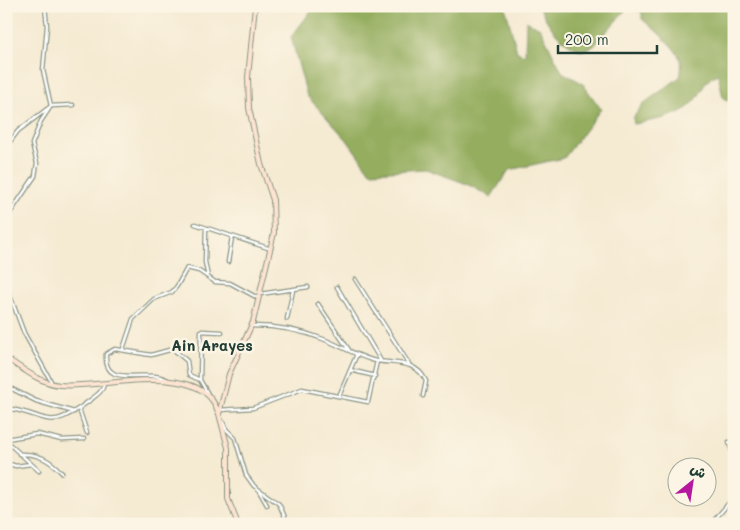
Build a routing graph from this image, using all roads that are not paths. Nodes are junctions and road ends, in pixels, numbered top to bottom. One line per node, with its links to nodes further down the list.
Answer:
1 (45, 6): 4 (street)
2 (255, 6): 10 (street)
3 (73, 105): 4 (street)
4 (51, 106): 5 (street); 6 (street)
5 (6, 146)
6 (6, 220)
7 (195, 224): 8 (street)
8 (206, 228): 9 (street); 12 (street)
9 (232, 237): 10 (street); 11 (street)
10 (271, 249): 18 (street)
11 (228, 262)
12 (208, 277): 18 (street); 23 (street)
13 (355, 279): 29 (street)
14 (6, 285): 34 (street)
15 (308, 287): 17 (street)
16 (337, 287): 28 (street)
17 (293, 290): 18 (street); 20 (street)
18 (260, 296): 21 (street)
19 (318, 304): 24 (street)
20 (287, 319)
21 (251, 326): 24 (street); 43 (street)
22 (222, 332): 32 (street)
23 (123, 349): 32 (street); 33 (street)
24 (350, 351): 25 (street)
25 (357, 354): 27 (street); 30 (street)
26 (6, 358): 34 (street)
27 (377, 360): 28 (street); 31 (street)
28 (382, 361): 29 (street)
29 (410, 366): 39 (street)
30 (350, 370): 31 (street); 38 (street)
31 (375, 376): 38 (street)
32 (200, 380): 37 (street)
33 (171, 382): 35 (street); 37 (street)
34 (52, 384): 35 (street)
35 (104, 384): 41 (street)
36 (6, 386): 42 (street)
37 (208, 394): 43 (street)
38 (339, 396): 43 (street)
39 (422, 396)
40 (6, 408): 42 (street)
41 (79, 409): 42 (street); 44 (street)
42 (74, 412)
43 (219, 412): 54 (street); 57 (street)
44 (87, 433)
45 (84, 439): 46 (street)
46 (6, 440): 48 (street)
47 (729, 442): 49 (street)
48 (20, 454): 51 (street); 53 (street)
49 (734, 458)
50 (6, 463): 51 (street)
51 (31, 464): 52 (street)
52 (39, 471)
53 (62, 474)
54 (258, 489): 56 (street); 58 (street)
55 (734, 497): 59 (street)
56 (267, 505)
57 (238, 524)
58 (288, 524)
59 (711, 524)

